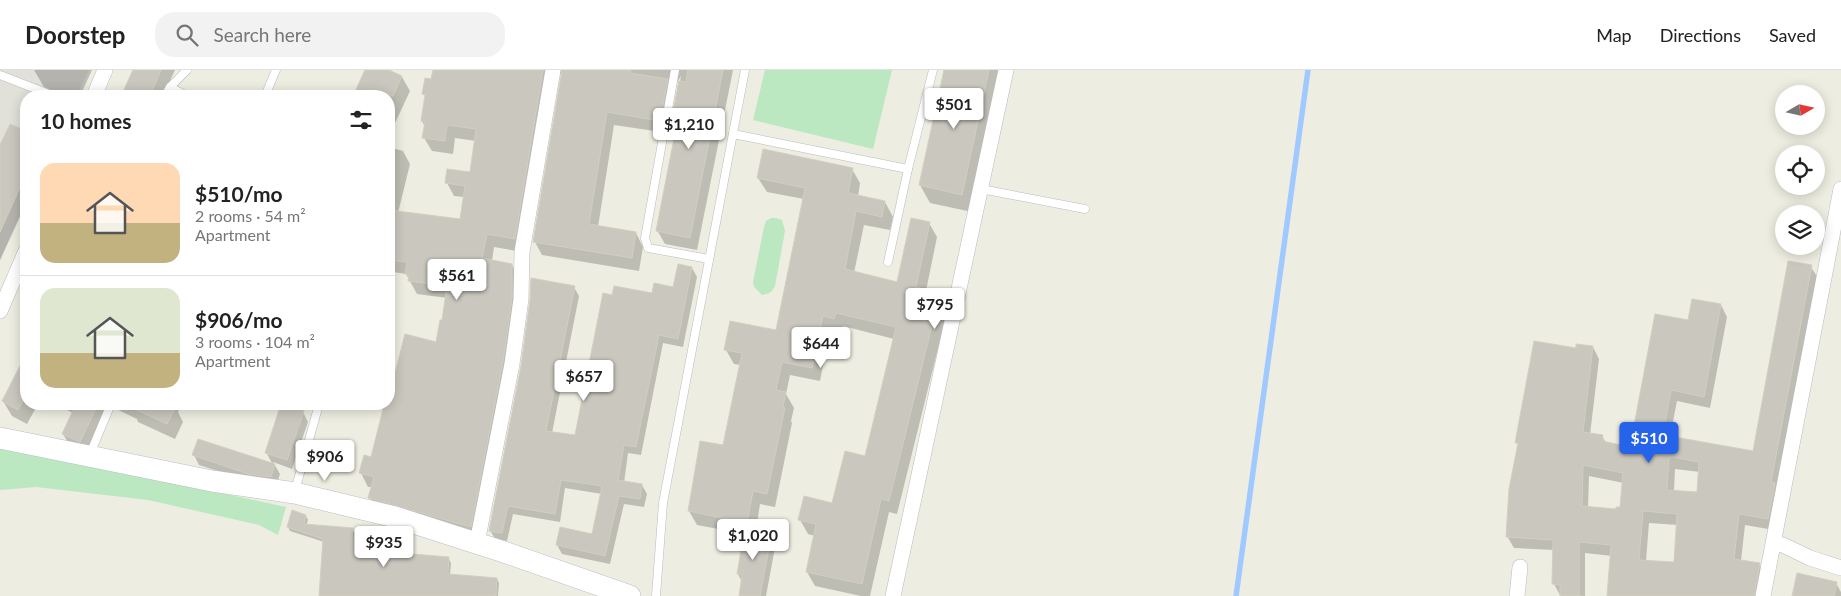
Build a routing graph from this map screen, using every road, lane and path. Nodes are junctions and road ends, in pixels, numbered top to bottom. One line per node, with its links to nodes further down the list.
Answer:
1 (105, 70): 12 (street)
2 (186, 70): 10 (lane)
3 (276, 70): 15 (lane)
4 (553, 70): 30 (street)
5 (675, 70): 21 (lane)
6 (745, 70): 16 (lane)
7 (933, 70): 17 (lane)
8 (1006, 70): 18 (street)
9 (0, 74): 11 (lane)
10 (170, 87): 13 (lane); 14 (lane)
11 (39, 90)
12 (97, 90)
13 (168, 90)
14 (176, 90)
15 (268, 90)
16 (733, 134): 17 (lane); 21 (lane)
17 (908, 169): 22 (lane)
18 (981, 189): 20 (lane); 36 (street)
19 (1841, 189): 31 (street)
20 (1085, 209)
21 (709, 259): 35 (lane)
22 (888, 262)
23 (20, 264): 24 (street)
24 (0, 311)
25 (108, 410): 28 (lane)
26 (317, 410): 29 (lane)
27 (0, 438): 28 (street)
28 (89, 456): 29 (street)
29 (295, 493): 30 (street)
30 (477, 543): 34 (street)
31 (1774, 544): 33 (street); 38 (street)
32 (1520, 567): 37 (street)
33 (1841, 568)
34 (630, 596)
35 (656, 596)
36 (893, 596)
37 (1516, 596)
38 (1763, 596)

